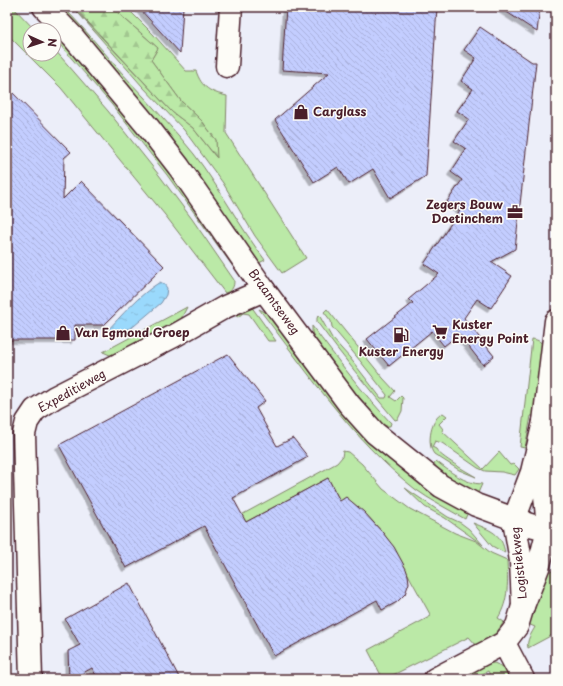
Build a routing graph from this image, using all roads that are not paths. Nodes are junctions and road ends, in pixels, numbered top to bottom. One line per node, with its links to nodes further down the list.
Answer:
1 (44, 7): 4 (street, Braamtseweg)
2 (231, 7): 3 (street)
3 (227, 66)
4 (264, 290): 7 (street, Braamtseweg); 11 (street, Expeditieweg)
5 (556, 321): 6 (street)
6 (544, 422): 7 (street); 8 (street, Logistiekweg)
7 (514, 520): 8 (street, Braamtseweg); 9 (street, Logistiekweg)
8 (552, 530): 9 (street, Logistiekweg)
9 (523, 606): 10 (street, Logistiekweg)
10 (504, 643): 12 (street, Logistiekweg); 13 (street)
11 (31, 679)
12 (435, 679)
13 (523, 679)

